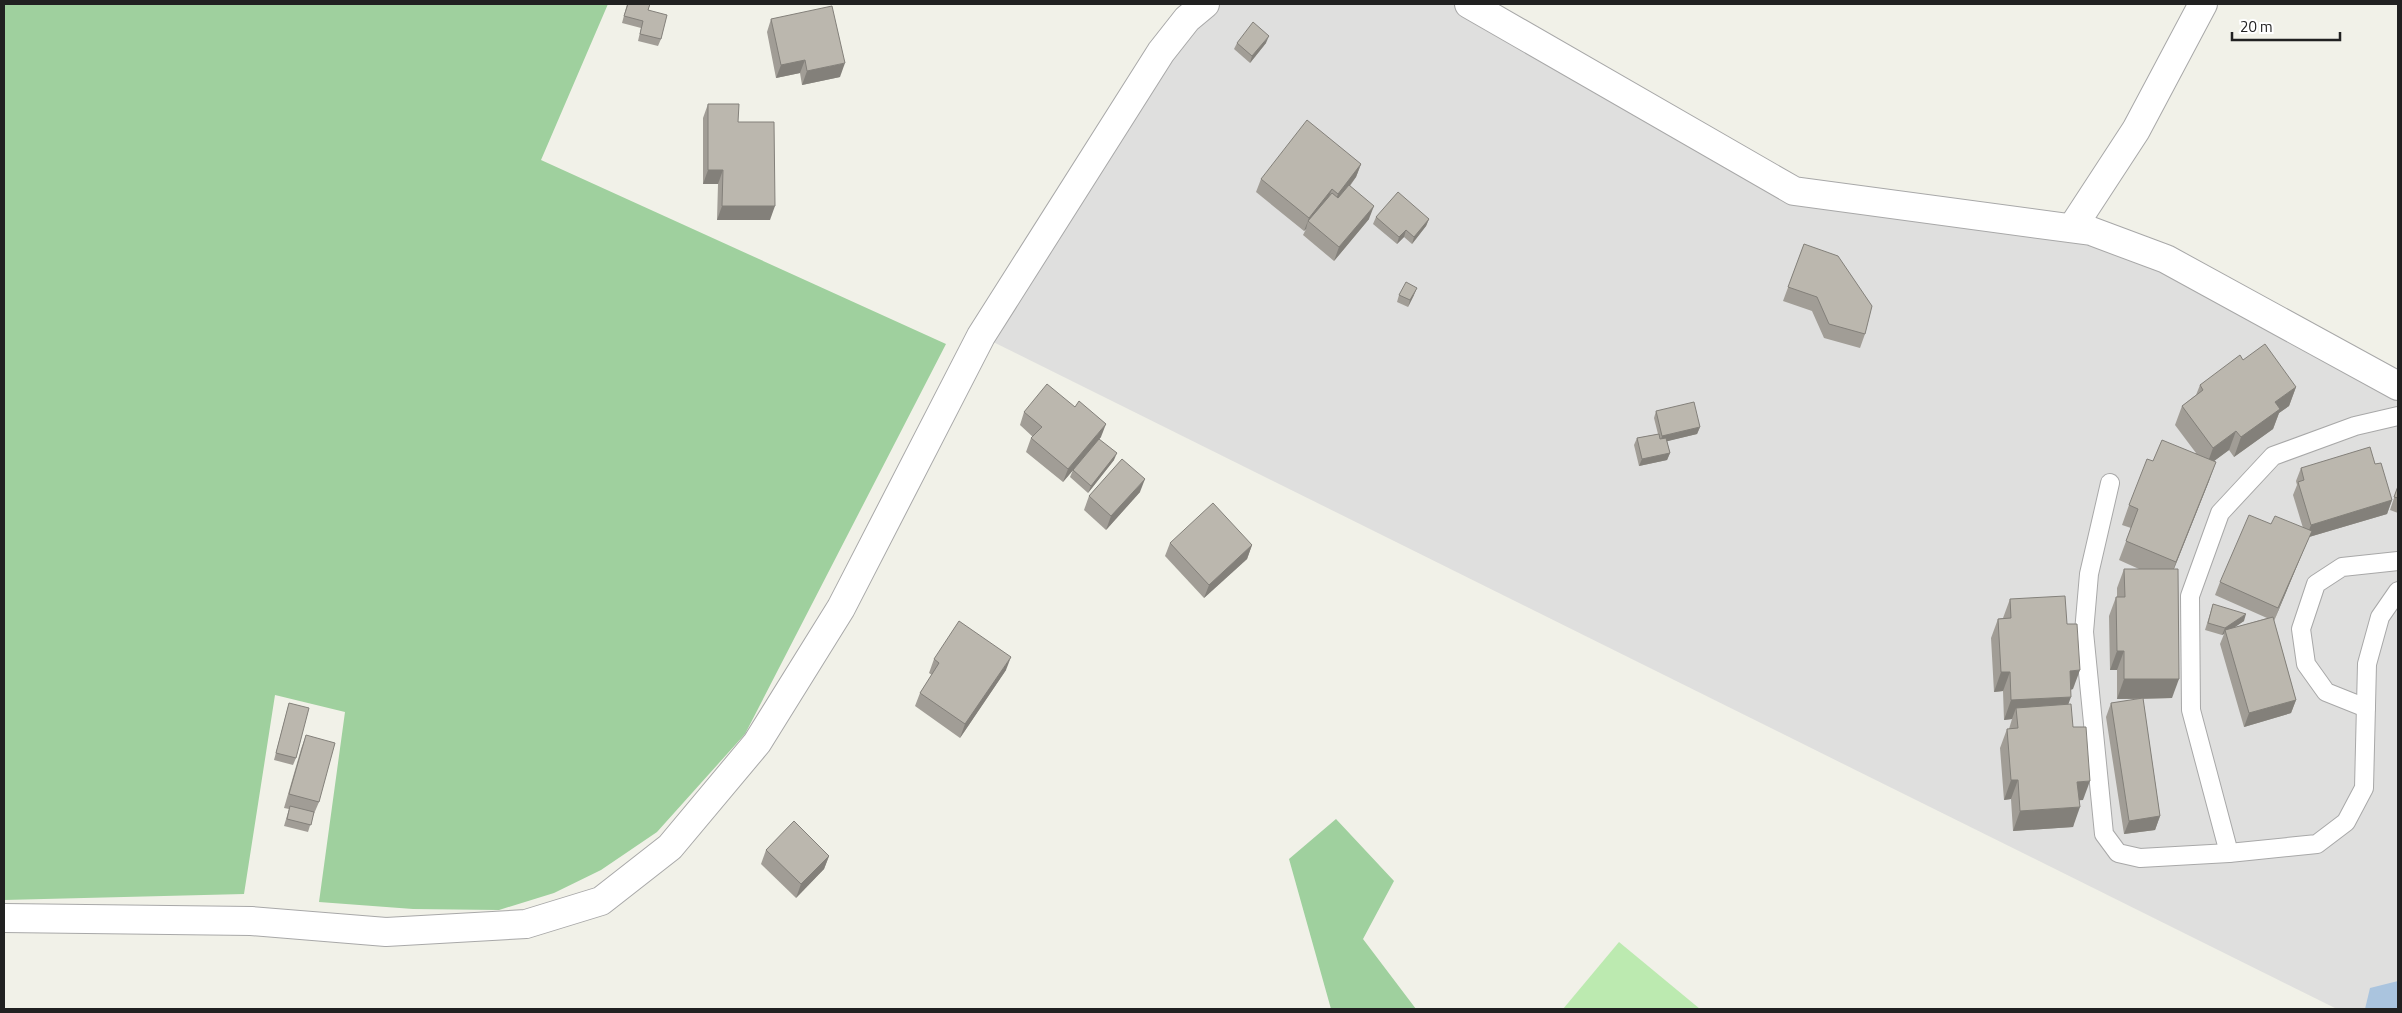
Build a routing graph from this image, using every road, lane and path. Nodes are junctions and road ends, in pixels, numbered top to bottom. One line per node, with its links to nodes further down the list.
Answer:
1 (1206, 4): 12 (street)
2 (1469, 4): 4 (street)
3 (2203, 4): 4 (street)
4 (2072, 228): 5 (street)
5 (2398, 386)
6 (2398, 416): 11 (lane)
7 (2110, 484): 11 (lane)
8 (2398, 561): 10 (lane)
9 (2398, 591): 10 (lane)
10 (2366, 708): 11 (lane)
11 (2229, 853)
12 (4, 918)

